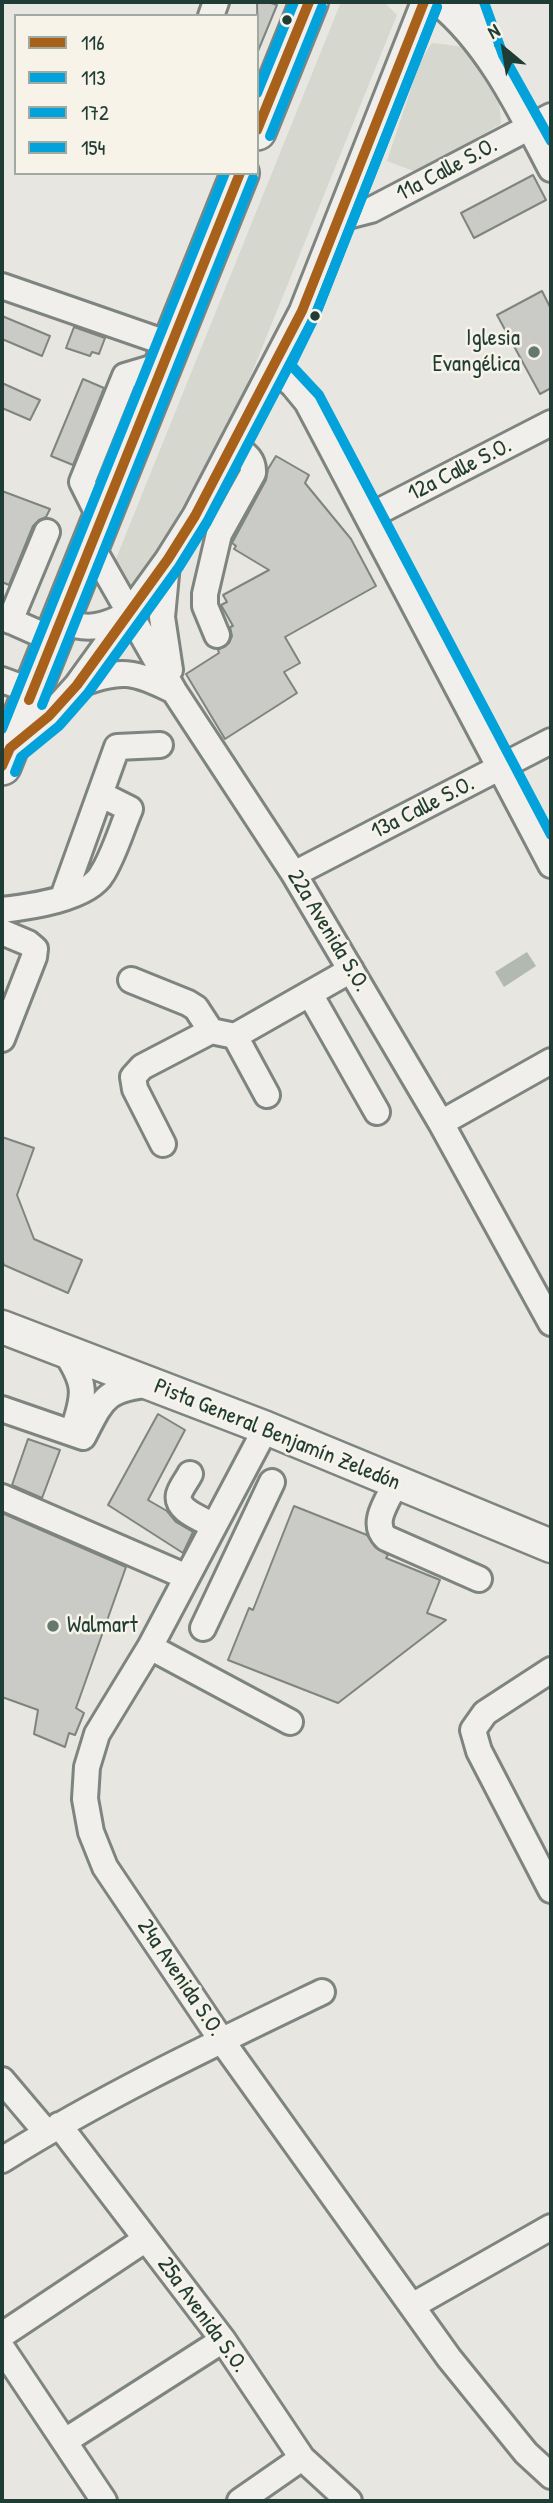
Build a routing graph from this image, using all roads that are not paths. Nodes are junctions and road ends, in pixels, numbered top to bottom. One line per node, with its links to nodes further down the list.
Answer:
1 (309, 2): 7 (highway)
2 (424, 2): 11 (street)
3 (437, 2): 5 (street)
4 (469, 2): 5 (street)
5 (490, 61): 8 (street)
6 (551, 116): 8 (street, 11a Calle S.O.)
7 (259, 126)
8 (529, 127): 9 (street); 11 (street, 11a Calle S.O.)
9 (551, 169)
10 (239, 175): 13 (highway)
11 (340, 218): 14 (street)
12 (2, 286): 13 (street)
13 (167, 355): 20 (highway)
14 (274, 368): 16 (street); 18 (street)
15 (551, 423): 18 (street, 12a Calle S.O.)
16 (234, 446): 17 (street); 21 (street)
17 (195, 516): 21 (street); 22 (street)
18 (368, 517): 33 (street)
19 (47, 533): 24 (street)
20 (97, 534): 23 (street, 22a Avenida S.O.); 25 (highway)
21 (219, 534): 26 (street)
22 (168, 559): 23 (street); 29 (street)
23 (130, 612): 25 (street); 27 (street); 29 (street, 22a Avenida S.O.)
24 (6, 619): 25 (street)
25 (58, 630): 28 (highway)
26 (217, 635)
27 (78, 685): 29 (street); 32 (street)
28 (17, 686): 32 (highway)
29 (174, 691): 36 (street, 22a Avenida S.O.)
30 (551, 741): 33 (street, 13a Calle S.O.)
31 (160, 745): 34 (street)
32 (6, 757)
33 (499, 768): 35 (street); 36 (street, 13a Calle S.O.)
34 (100, 794): 37 (street); 37 (street)
35 (551, 865)
36 (294, 874): 40 (street, 22a Avenida S.O.)
37 (63, 897): 38 (street)
38 (2, 910)
39 (2, 932): 44 (street)
40 (351, 970): 42 (street); 48 (street, 22a Avenida S.O.)
41 (131, 981): 43 (street)
42 (310, 994): 43 (street); 47 (street)
43 (223, 1034): 46 (street); 49 (street)
44 (2, 1039)
45 (551, 1061): 48 (street)
46 (267, 1095)
47 (377, 1112)
48 (441, 1123): 50 (street, 22a Avenida S.O.)
49 (163, 1144)
50 (551, 1323)
51 (2, 1327): 52 (main road, Pista General Benjamín Zeledón)
52 (64, 1350): 53 (main road, Pista General Benjamín Zeledón); 56 (street)
53 (153, 1384): 55 (main road, Pista General Benjamín Zeledón); 56 (street)
54 (2, 1409): 56 (street)
55 (266, 1428): 59 (main road, Pista General Benjamín Zeledón); 61 (street, 24a Avenida S.O.)
56 (77, 1435)
57 (190, 1474): 63 (street)
58 (272, 1482): 62 (street)
59 (396, 1483): 64 (main road, Pista General Benjamín Zeledón); 66 (street)
60 (2, 1497): 65 (street)
61 (228, 1499): 62 (street); 63 (street, 24a Avenida S.O.)
62 (257, 1514): 67 (street)
63 (214, 1526): 65 (street, 24a Avenida S.O.)
64 (551, 1546)
65 (187, 1577): 68 (street, 24a Avenida S.O.)
66 (480, 1578)
67 (203, 1628)
68 (150, 1647): 70 (street); 73 (street, 24a Avenida S.O.)
69 (551, 1670): 71 (street)
70 (290, 1722)
71 (551, 1890)
72 (322, 1992): 73 (street)
73 (222, 2040): 75 (street); 79 (street, 24a Avenida S.O.)
74 (2, 2080): 75 (street, 25a Avenida S.O.)
75 (53, 2128): 76 (street); 78 (street, 25a Avenida S.O.)
76 (2, 2160)
77 (551, 2227): 79 (street)
78 (146, 2239): 80 (street); 81 (street, 25a Avenida S.O.)
79 (412, 2306): 85 (street, 24a Avenida S.O.)
80 (2, 2334)
81 (223, 2340): 83 (street); 84 (street, 25a Avenida S.O.)
82 (2, 2348): 83 (street)
83 (65, 2441): 86 (street)
84 (302, 2458): 87 (street); 88 (street, 25a Avenida S.O.)
85 (551, 2476)
86 (104, 2501)
87 (240, 2501)
88 (349, 2501)

